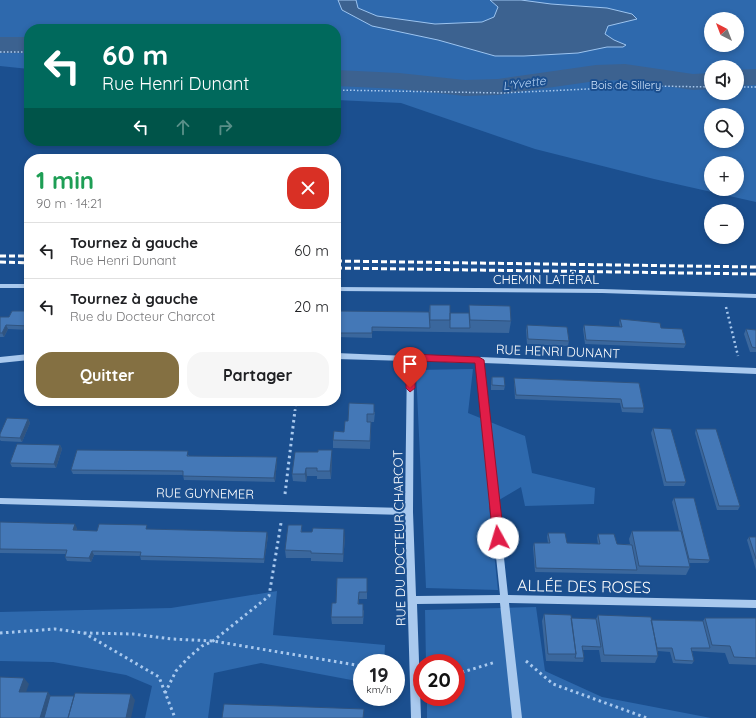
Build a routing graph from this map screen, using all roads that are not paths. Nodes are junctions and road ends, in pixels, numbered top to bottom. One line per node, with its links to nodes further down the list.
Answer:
1 (0, 286): 2 (street)
2 (24, 286)
3 (341, 289): 4 (street, CHEMIN LATÉRAL)
4 (756, 296)
5 (341, 356): 6 (street, RUE HENRI DUNANT)
6 (411, 357): 9 (street, RUE HENRI DUNANT); 12 (street, RUE DU DOCTEUR CHARCOT)
7 (24, 358): 8 (street)
8 (0, 360)
9 (479, 360): 10 (street, RUE HENRI DUNANT); 13 (street)
10 (756, 371)
11 (0, 501): 12 (street, RUE GUYNEMER)
12 (409, 512): 14 (street, RUE DU DOCTEUR CHARCOT)
13 (505, 599): 14 (street, ALLÉE DES ROSES); 15 (street, ALLÉE DES ROSES); 17 (street)
14 (412, 600): 16 (street, RUE DU DOCTEUR CHARCOT)
15 (756, 604)
16 (416, 718)
17 (518, 718)

